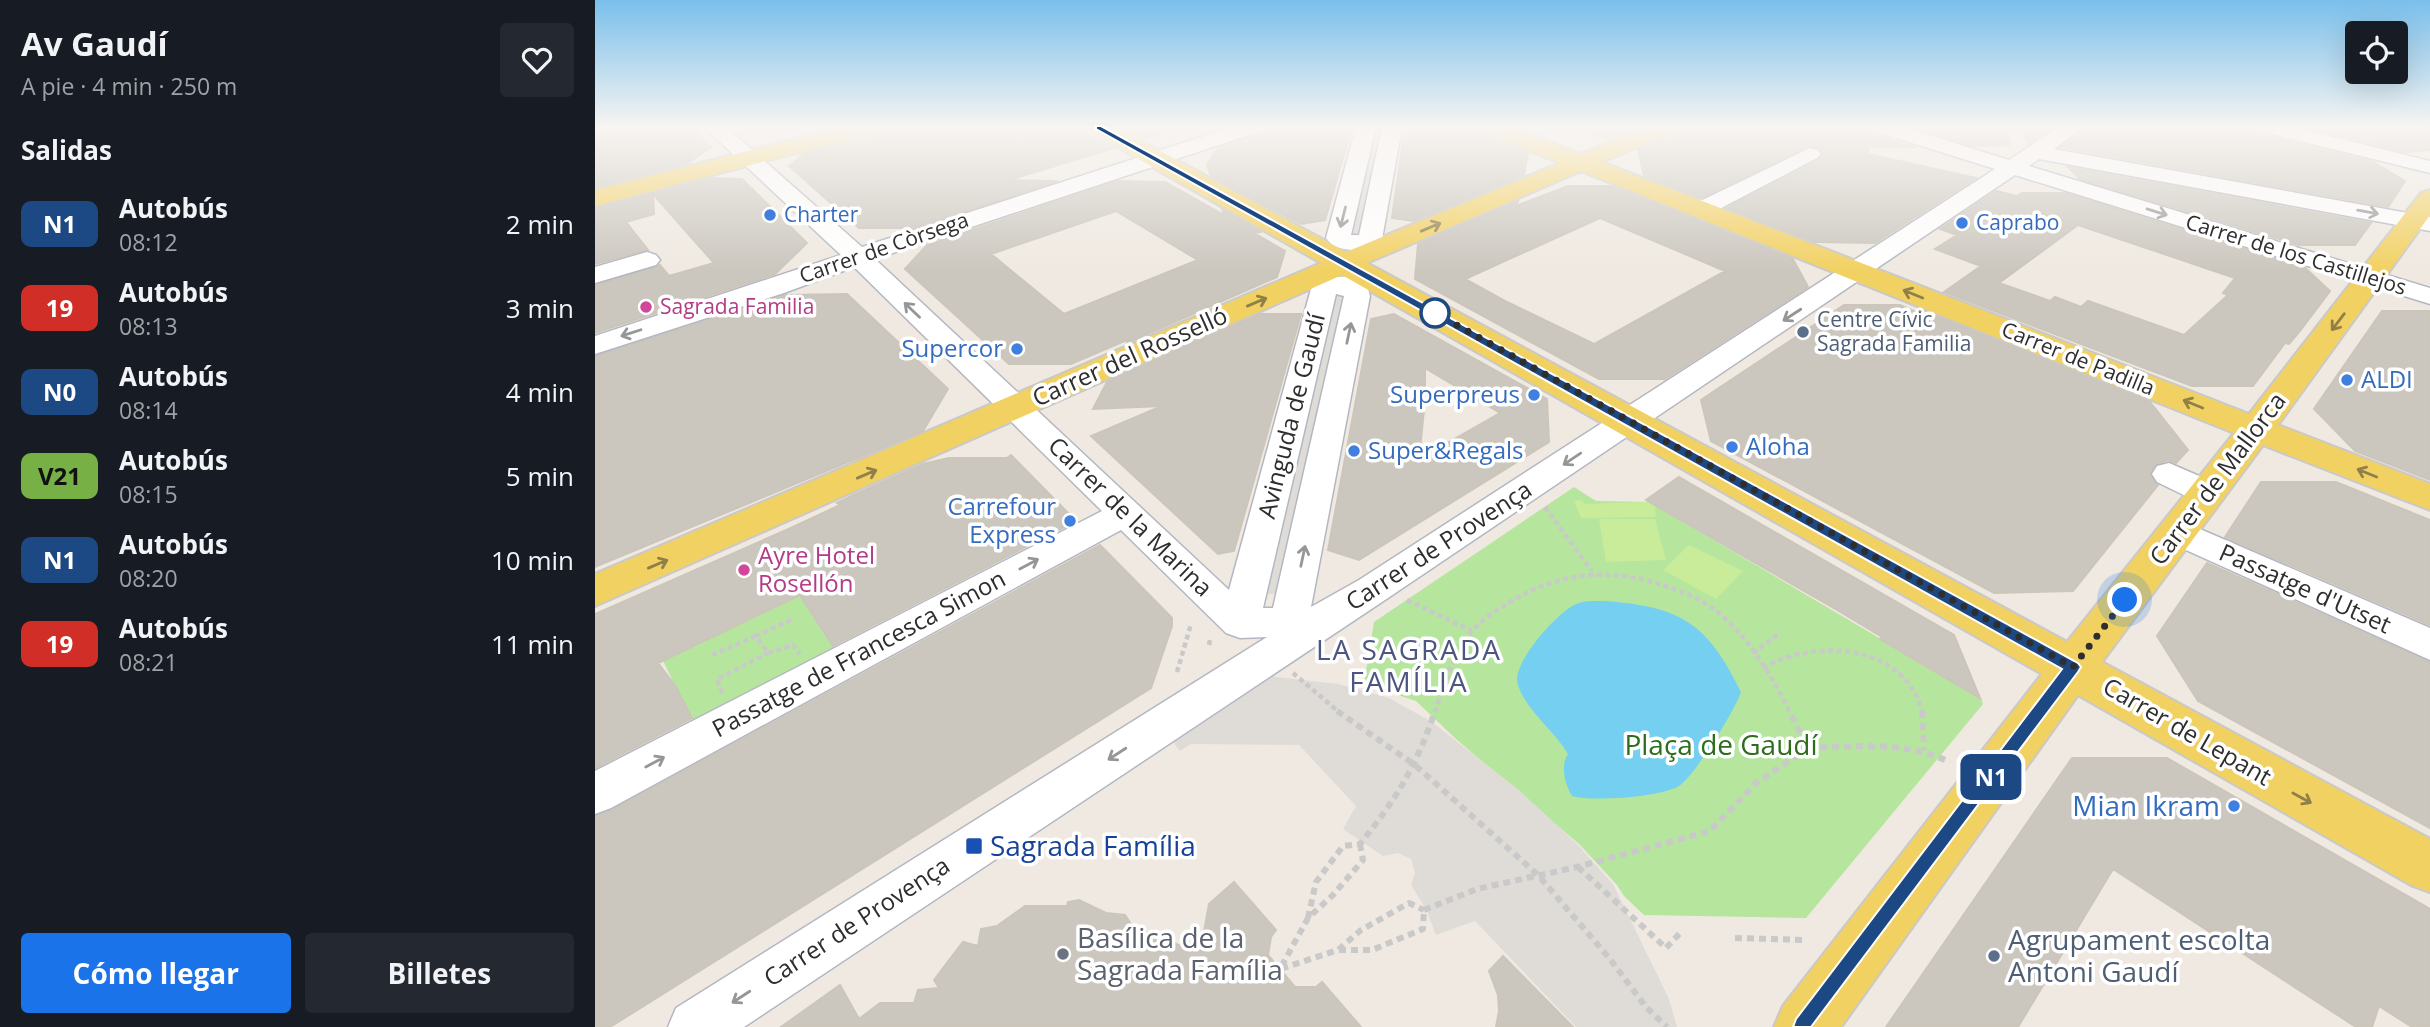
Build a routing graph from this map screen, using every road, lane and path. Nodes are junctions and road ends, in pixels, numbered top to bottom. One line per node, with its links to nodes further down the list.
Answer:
1 (682, 175): 13 (main road)
2 (765, 175): 17 (street, Carrer de la Marina)
3 (1104, 175): 17 (street, Carrer de Còrsega)
4 (1187, 175): 19 (main road, Carrer de Lepant)
5 (1354, 175): 6 (street, one-way to 6)
6 (1383, 175)
7 (1554, 175): 19 (main road, Carrer del Rosselló, one-way to 7)
8 (1613, 175): 15 (main road, Carrer de Padilla)
9 (1768, 175): 15 (street)
10 (2002, 175): 20 (street, Carrer de Provença)
11 (2035, 175): 22 (street, Carrer de los Castillejos, one-way to 22)
12 (2162, 175): 16 (street, one-way to 16)
13 (595, 198)
14 (2430, 198): 16 (main road, Carrer de Mallorca)
15 (1700, 209): 20 (main road, Carrer de Padilla)
16 (2422, 222): 22 (main road, Carrer de Mallorca)
17 (857, 256): 24 (street, Carrer de Còrsega, one-way to 24); 25 (street, Carrer de la Marina, one-way to 17)
18 (647, 260): 21 (street)
19 (1346, 263): 25 (main road, Carrer del Rosselló, one-way to 19); 26 (main road, Carrer de Lepant)
20 (1856, 271): 26 (street, Carrer de Provença, one-way to 26); 27 (main road, Carrer de Padilla, one-way to 20)
21 (595, 275)
22 (2371, 278): 23 (street, Carrer de los Castillejos); 27 (main road, Carrer de Mallorca, one-way to 27)
23 (2430, 296)
24 (595, 345)
25 (1015, 408): 32 (street, Carrer de la Marina); 35 (main road, Carrer del Rosselló, one-way to 25)
26 (1629, 420): 42 (street, Carrer de Provença, one-way to 42); 48 (main road, Carrer de Lepant)
27 (2256, 429): 29 (main road, Carrer de Mallorca); 30 (main road, Carrer de Padilla, one-way to 27)
28 (2169, 474): 29 (street)
29 (2208, 494): 33 (main road, Carrer de Mallorca)
30 (2430, 498)
31 (1542, 504): 34 (path)
32 (1124, 514): 42 (street, Carrer de la Marina); 56 (street, Passatge de Francesca Simon, one-way to 32)
33 (2179, 532): 43 (street, Passatge d'Utset); 48 (main road, Carrer de Mallorca)
34 (1592, 571): 39 (path); 45 (path)
35 (595, 591)
36 (1402, 597): 39 (path)
37 (791, 620): 41 (path)
38 (1191, 624): 50 (path)
39 (1472, 631): 55 (path)
40 (1781, 632): 45 (path)
41 (756, 636): 44 (path); 46 (path)
42 (1261, 640): 42 (street, Avinguda de Gaudí, one-way to 42); 55 (path); 67 (street, Carrer de Provença, one-way to 67)
43 (2430, 645)
44 (768, 653): 47 (path); 51 (path)
45 (1753, 653): 49 (path)
46 (712, 655)
47 (793, 663)
48 (2073, 667): 59 (main road, Carrer de Lepant, one-way to 59); 69 (main road, Carrer de Mallorca)
49 (1763, 668): 52 (path); 53 (path)
50 (1177, 672)
51 (717, 704)
52 (1808, 748): 53 (path); 58 (path)
53 (1924, 750): 54 (path)
54 (1949, 762)
55 (1415, 765): 57 (path); 60 (path)
56 (595, 794)
57 (1360, 844): 62 (path); 62 (path)
58 (1577, 867): 60 (path); 63 (path)
59 (2430, 867)
60 (1538, 875): 61 (path); 68 (path)
61 (1424, 910): 66 (path); 66 (path)
62 (1308, 918): 66 (path)
63 (1681, 932)
64 (1735, 938): 65 (path)
65 (1806, 940)
66 (1338, 950)
67 (695, 1027)
68 (1667, 1027)
69 (1804, 1027)

